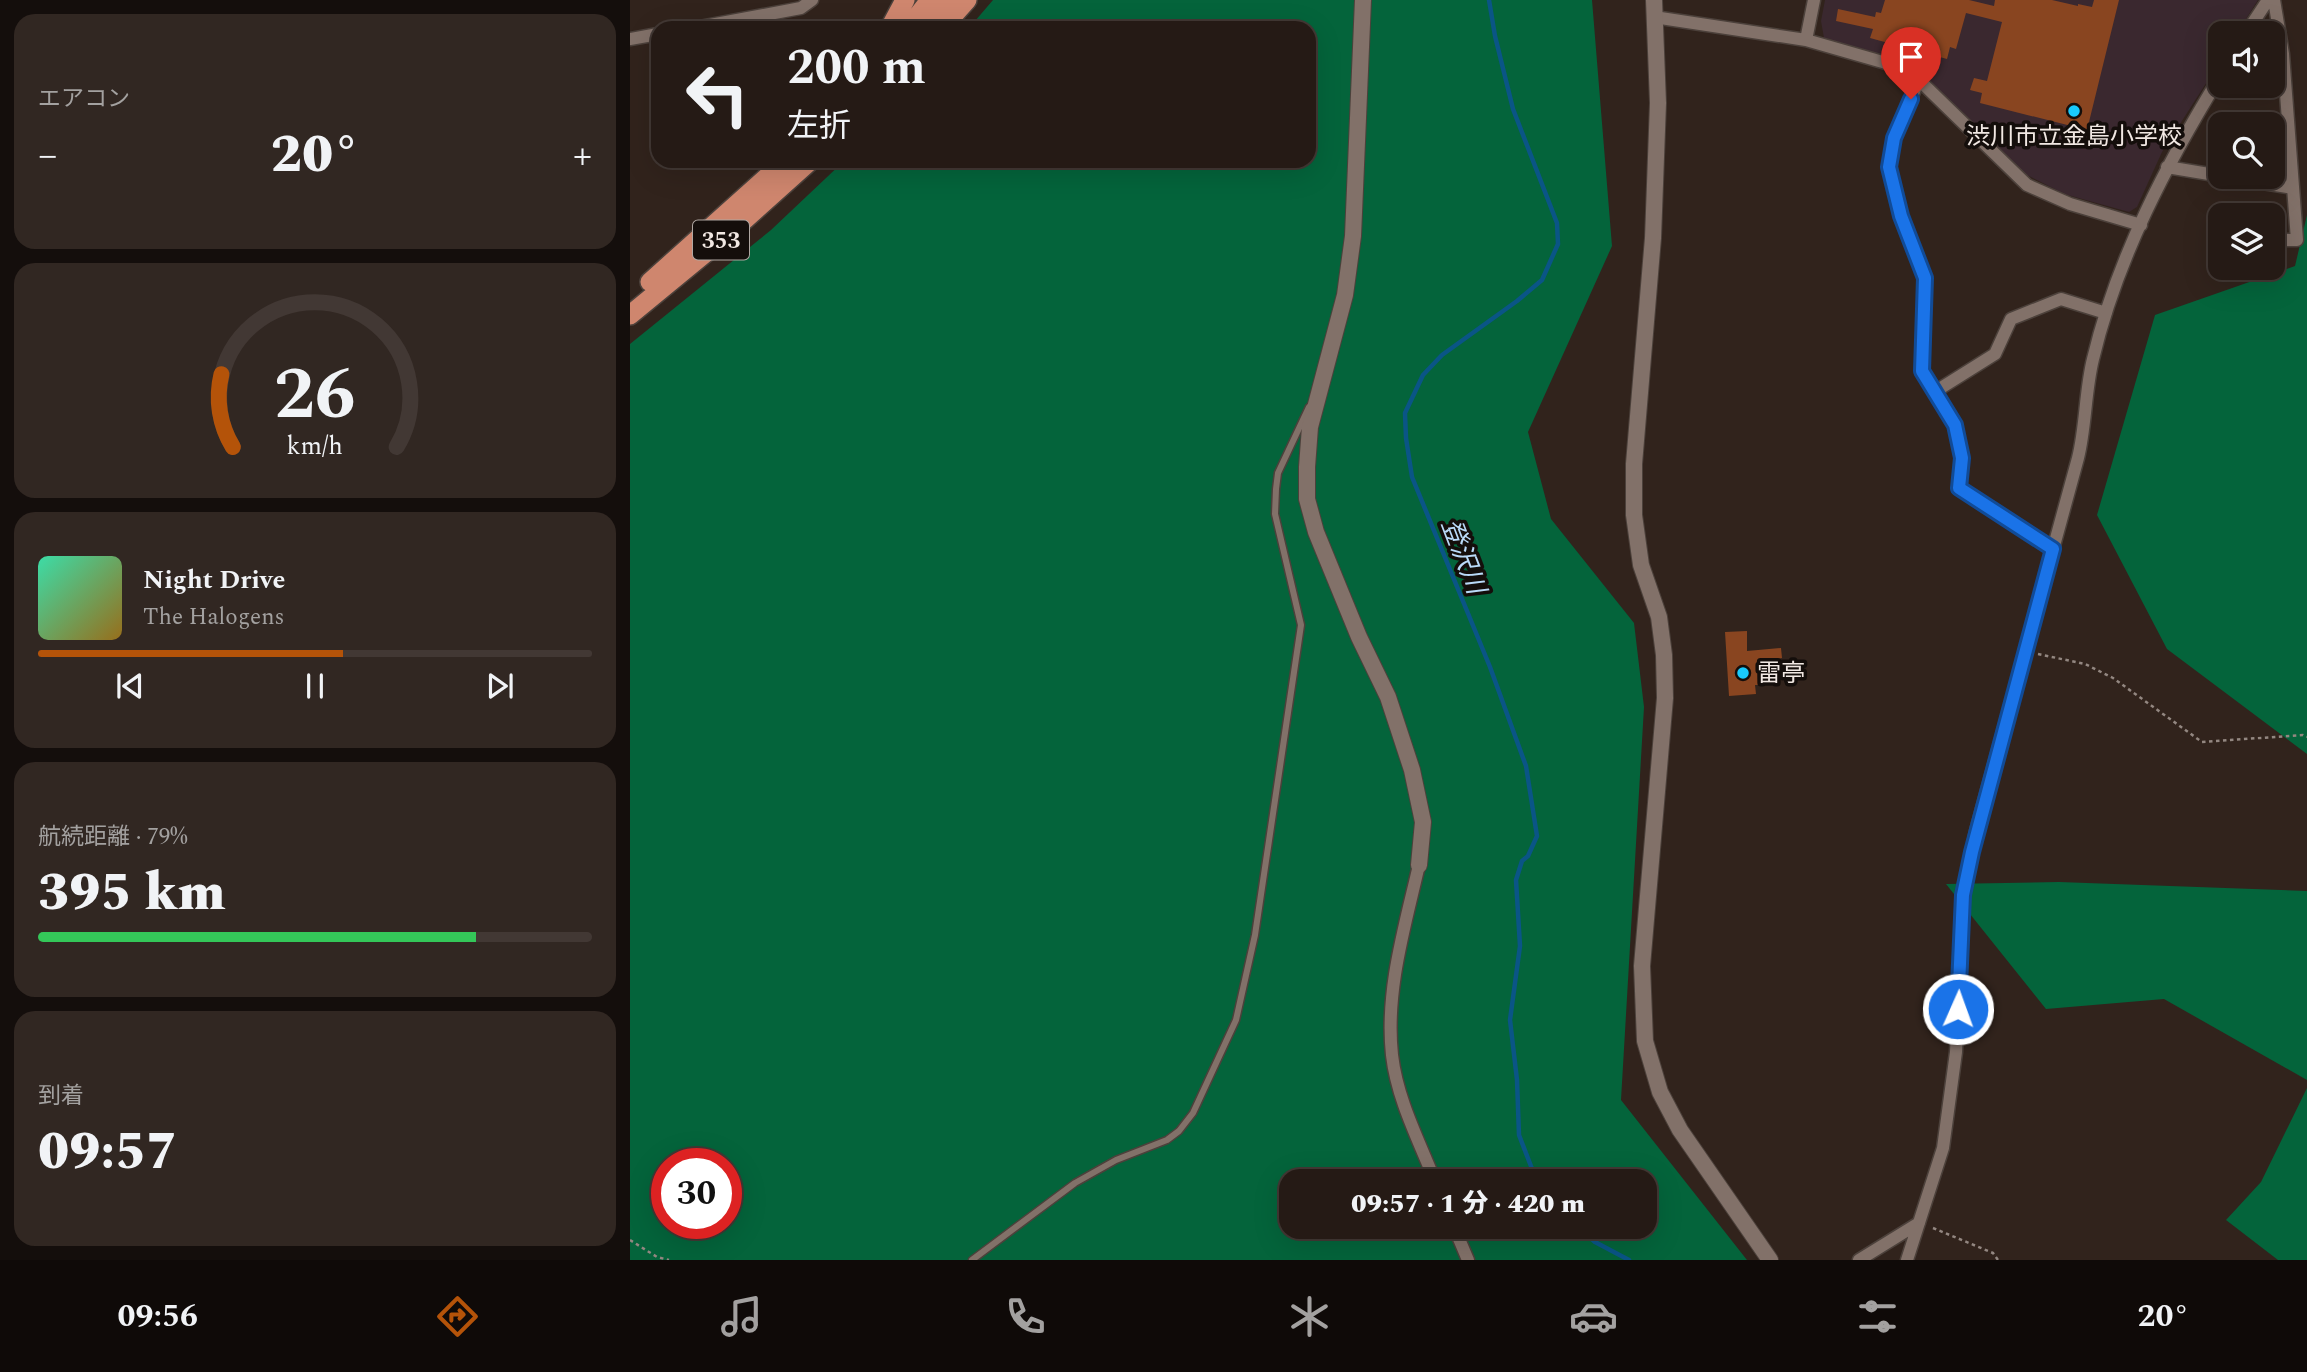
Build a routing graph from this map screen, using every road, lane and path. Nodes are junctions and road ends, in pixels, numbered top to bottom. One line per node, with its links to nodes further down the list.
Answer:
1 (812, 0): 11 (street)
2 (905, 0): 12 (highway)
3 (930, 0): 13 (highway)
4 (947, 0): 14 (highway)
5 (967, 0): 15 (highway)
6 (1363, 0): 33 (street)
7 (1814, 0): 19 (street)
8 (2268, 0): 16 (street)
9 (2274, 0): 27 (street)
10 (1654, 8): 19 (street); 46 (street)
11 (731, 21)
12 (894, 21)
13 (914, 21)
14 (931, 21)
15 (948, 21)
16 (2254, 21)
17 (651, 35): 18 (street)
18 (630, 39)
19 (1806, 40): 20 (street)
20 (1919, 80): 28 (street); 34 (street)
21 (2208, 97): 22 (street)
22 (2167, 167): 25 (street); 28 (street)
23 (777, 168): 30 (highway, 353)
24 (802, 168): 32 (highway, 353)
25 (2208, 174)
26 (2285, 187): 27 (street)
27 (2293, 188): 29 (street)
28 (2141, 225): 31 (street)
29 (2285, 240)
30 (630, 298)
31 (2106, 313): 34 (street); 35 (street)
32 (630, 315)
33 (1323, 379): 38 (street); 44 (lane)
34 (1936, 391): 35 (street)
35 (2053, 549): 36 (street)
36 (2025, 651): 37 (path); 40 (street)
37 (2307, 737)
38 (1419, 865): 39 (street)
39 (1430, 1169)
40 (1919, 1223): 47 (street); 48 (street); 49 (path)
41 (1459, 1239): 45 (street)
42 (630, 1240): 43 (path)
43 (669, 1260)
44 (972, 1260)
45 (1468, 1260)
46 (1770, 1260)
47 (1859, 1260)
48 (1907, 1260)
49 (1998, 1260)

